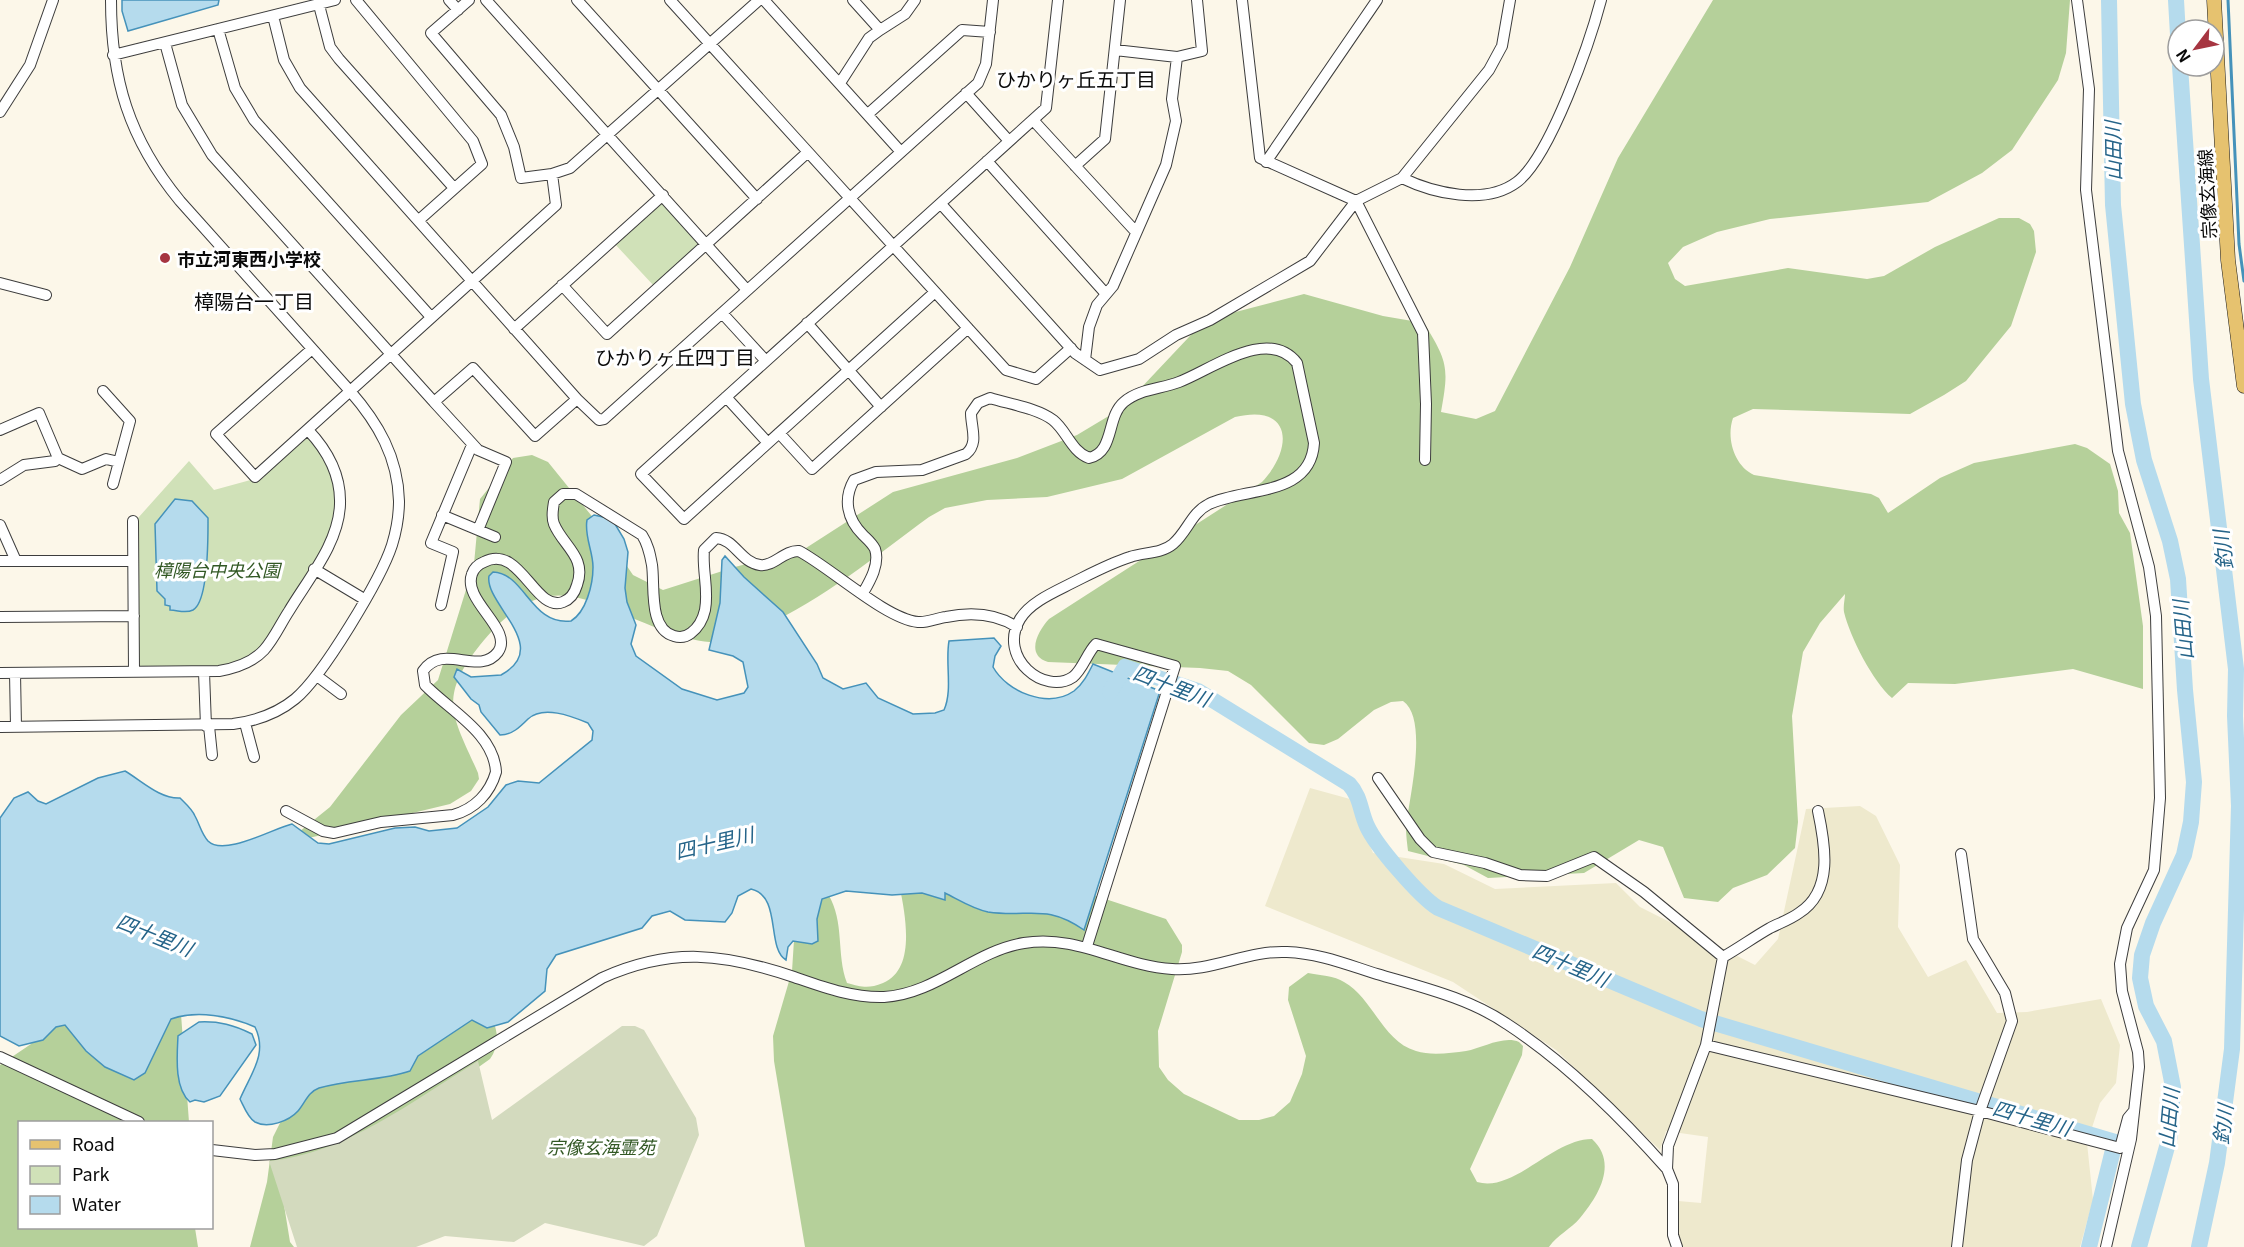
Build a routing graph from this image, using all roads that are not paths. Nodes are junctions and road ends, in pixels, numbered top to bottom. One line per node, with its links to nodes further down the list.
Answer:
1 (53, 0): 38 (street)
2 (111, 0): 33 (street)
3 (335, 0): 24 (street)
4 (356, 0): 50 (street)
5 (449, 0): 25 (street)
6 (469, 0): 25 (street)
7 (486, 0): 41 (street)
8 (577, 0): 36 (street)
9 (670, 0): 31 (street)
10 (759, 0): 31 (street)
11 (764, 0): 35 (street)
12 (853, 0): 28 (street)
13 (915, 0): 28 (street)
14 (993, 0): 29 (street)
15 (1058, 0): 40 (street)
16 (1120, 0): 32 (street)
17 (1197, 0): 34 (street)
18 (1242, 0): 46 (street)
19 (1377, 0): 46 (street)
20 (1510, 0): 49 (street)
21 (1601, 0): 49 (street)
22 (2077, 0): 131 (street)
23 (2214, 0): 78 (main road, 宗像玄海線)
24 (319, 5): 26 (street); 50 (street)
25 (458, 10): 48 (street)
26 (273, 16): 27 (street); 56 (street)
27 (218, 29): 30 (street); 68 (street)
28 (880, 30): 35 (street)
29 (990, 32): 37 (street); 39 (street)
30 (165, 43): 33 (street); 74 (street)
31 (710, 44): 36 (street); 43 (street)
32 (1115, 50): 34 (street); 47 (street)
33 (113, 55): 73 (street)
34 (1177, 57): 57 (street)
35 (840, 83): 39 (street)
36 (658, 90): 41 (street); 52 (street)
37 (966, 93): 42 (street); 44 (street)
38 (0, 112)
39 (868, 114): 44 (street)
40 (1033, 120): 42 (street); 47 (street)
41 (608, 134): 48 (street); 51 (street)
42 (1009, 141): 45 (street)
43 (808, 152): 52 (street); 53 (street)
44 (901, 152): 53 (street)
45 (987, 161): 55 (street); 65 (street)
46 (1266, 162): 54 (street)
47 (1075, 166): 57 (street)
48 (552, 174): 60 (street)
49 (1402, 178): 54 (street)
50 (454, 188): 56 (street)
51 (663, 195): 58 (street); 62 (street)
52 (757, 199): 58 (street)
53 (851, 199): 59 (street); 63 (street)
54 (1356, 201): 76 (street); 91 (street)
55 (941, 204): 59 (street); 72 (street)
56 (419, 220): 60 (street)
57 (1136, 232): 65 (street)
58 (707, 245): 62 (street); 63 (street)
59 (892, 246): 64 (street); 69 (street)
60 (472, 282): 68 (street); 71 (street)
61 (0, 283): 66 (street)
62 (562, 285): 71 (street)
63 (747, 290): 67 (street)
64 (935, 292): 70 (street); 77 (street)
65 (1106, 294): 76 (street)
66 (46, 295)
67 (722, 313): 75 (street); 82 (street)
68 (431, 317): 74 (street)
69 (807, 324): 75 (street); 77 (street)
70 (968, 328): 72 (street); 84 (street)
71 (514, 329): 82 (street)
72 (1071, 348): 76 (street)
73 (312, 349): 80 (street); 86 (street)
74 (390, 355): 80 (street); 83 (street)
75 (765, 360): 81 (street)
76 (1085, 360)
77 (849, 370): 84 (street); 87 (street)
78 (2244, 386)
79 (103, 391): 92 (street)
80 (350, 391): 86 (street); 105 (street)
81 (726, 396): 88 (street); 88 (street)
82 (577, 399): 83 (street)
83 (434, 402): 89 (street)
84 (881, 407): 87 (street)
85 (0, 430): 90 (street)
86 (308, 430): 103 (street)
87 (779, 433): 88 (street)
88 (768, 443)
89 (472, 445): 95 (street); 98 (street)
90 (58, 458): 92 (street); 93 (street)
91 (1425, 460)
92 (119, 462): 94 (street)
93 (0, 480)
94 (113, 484)
95 (442, 515): 98 (street); 106 (street)
96 (133, 521): 102 (street)
97 (0, 525): 101 (street)
98 (478, 530): 99 (street)
99 (495, 537)
100 (0, 561): 101 (street)
101 (16, 561): 102 (street)
102 (133, 561): 107 (street)
103 (314, 569): 105 (street); 111 (street)
104 (863, 593): 109 (street); 109 (street); 123 (street)
105 (364, 599): 114 (street)
106 (441, 605)
107 (134, 616): 108 (street); 110 (street)
108 (0, 617)
109 (1017, 627): 126 (street)
110 (134, 672): 111 (street); 113 (street)
111 (204, 672): 117 (street)
112 (0, 673): 113 (street)
113 (15, 673): 119 (street)
114 (317, 676): 115 (street); 116 (street)
115 (341, 694)
116 (245, 723): 117 (street); 121 (street)
117 (207, 726): 119 (street); 120 (street)
118 (0, 727): 119 (street)
119 (16, 727)
120 (212, 755)
121 (255, 757)
122 (1378, 778): 127 (street)
123 (286, 811)
124 (1818, 811): 127 (street)
125 (1961, 854): 130 (street)
126 (1087, 946): 133 (street); 134 (street)
127 (1723, 957): 128 (street)
128 (1706, 1045): 130 (street); 134 (street)
129 (0, 1057): 132 (street)
130 (1980, 1111): 131 (street); 136 (street)
131 (2133, 1112): 137 (street)
132 (137, 1121)
133 (213, 1150)
134 (1667, 1169): 135 (street)
135 (1677, 1247)
136 (1957, 1247)
137 (2106, 1247)

